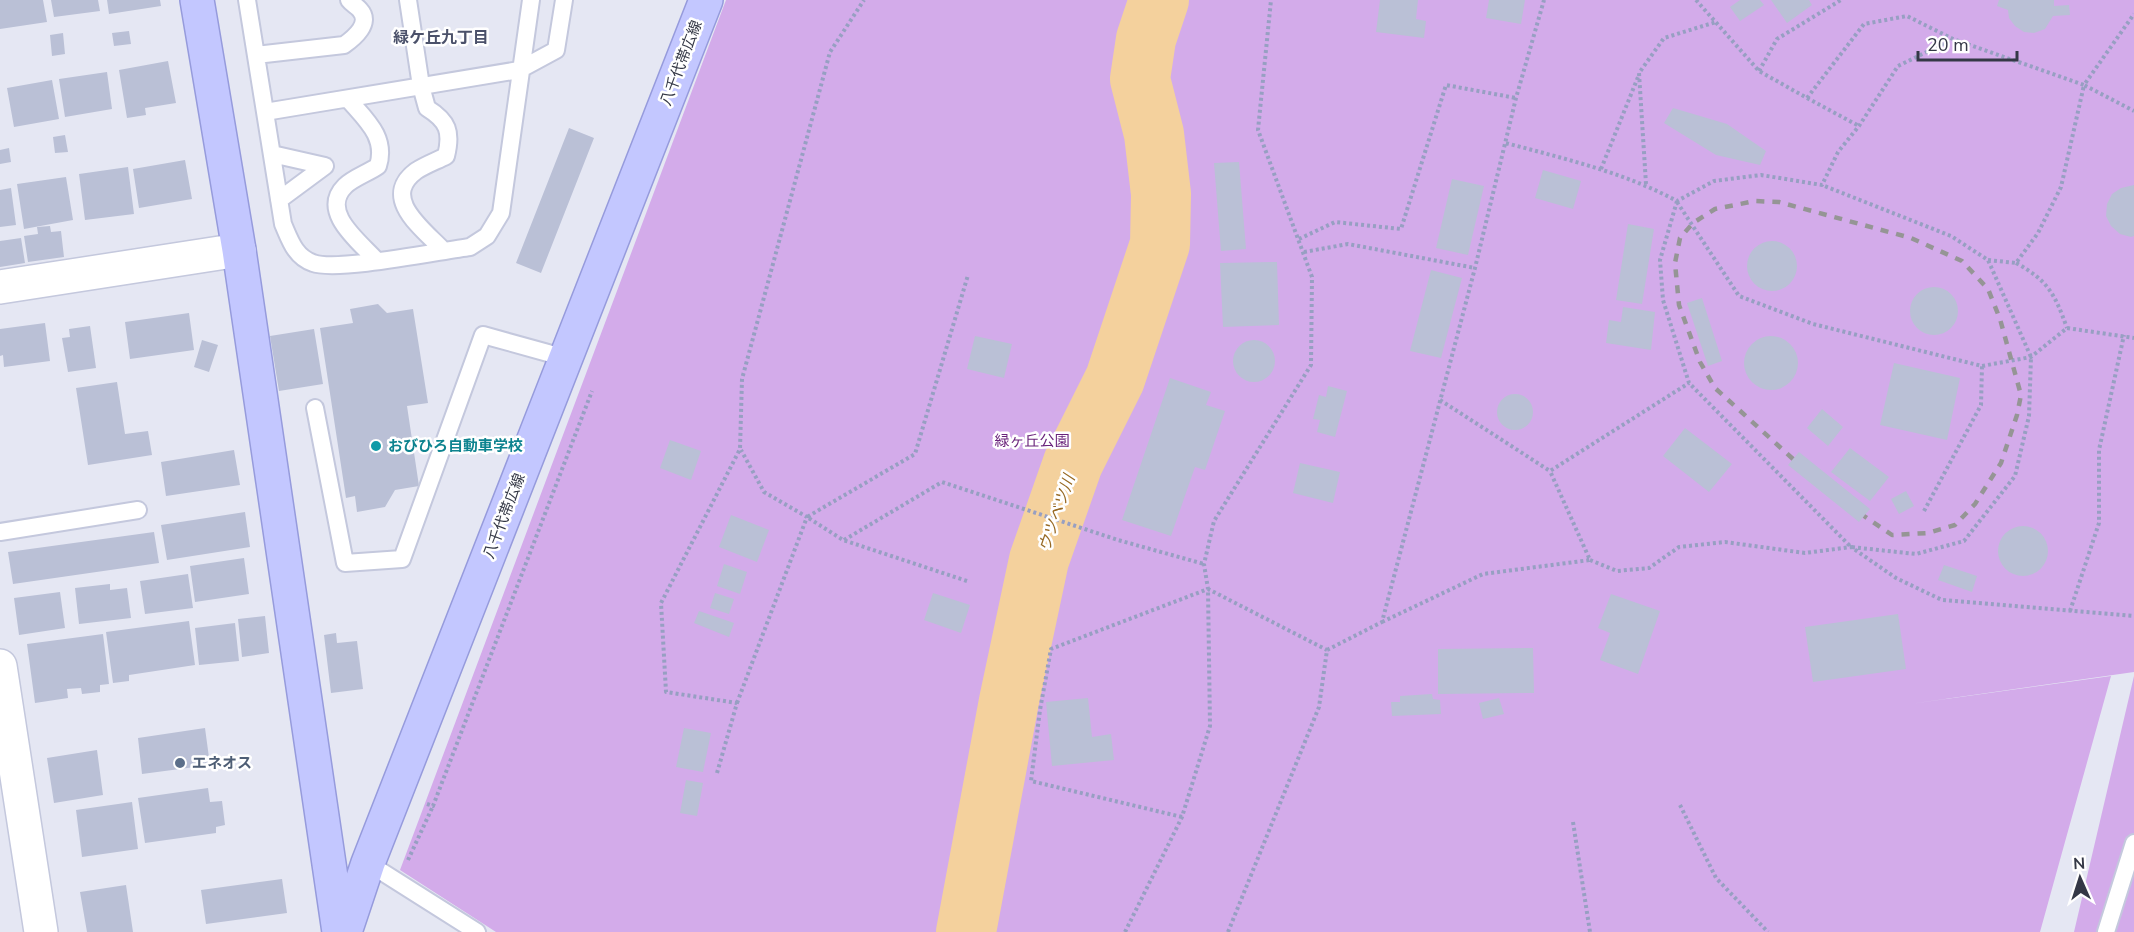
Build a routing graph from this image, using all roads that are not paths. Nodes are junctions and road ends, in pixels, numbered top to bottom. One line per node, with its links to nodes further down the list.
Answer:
1 (197, 0): 15 (main road)
2 (247, 0): 8 (lane)
3 (349, 0): 8 (lane)
4 (408, 0): 10 (lane)
5 (531, 0): 9 (lane)
6 (564, 0): 9 (lane)
7 (706, 0): 19 (main road, 八千代帯広線)
8 (256, 56): 12 (lane)
9 (519, 70): 10 (lane); 16 (lane)
10 (421, 86): 11 (lane); 16 (lane)
11 (348, 99): 12 (lane); 17 (lane)
12 (265, 112): 13 (lane)
13 (272, 154): 14 (lane); 14 (lane)
14 (279, 200): 17 (lane)
15 (239, 250): 18 (street); 27 (main road)
16 (443, 250): 17 (lane)
17 (376, 260)
18 (0, 287)
19 (566, 358): 20 (lane); 25 (main road, 八千代帯広線)
20 (315, 408)
21 (138, 510): 22 (lane)
22 (0, 532)
23 (0, 666): 26 (street)
24 (2134, 843): 30 (lane)
25 (368, 863): 28 (main road, 八千代帯広線); 29 (lane)
26 (41, 932)
27 (339, 932)
28 (345, 932)
29 (477, 932)
30 (2106, 932)

